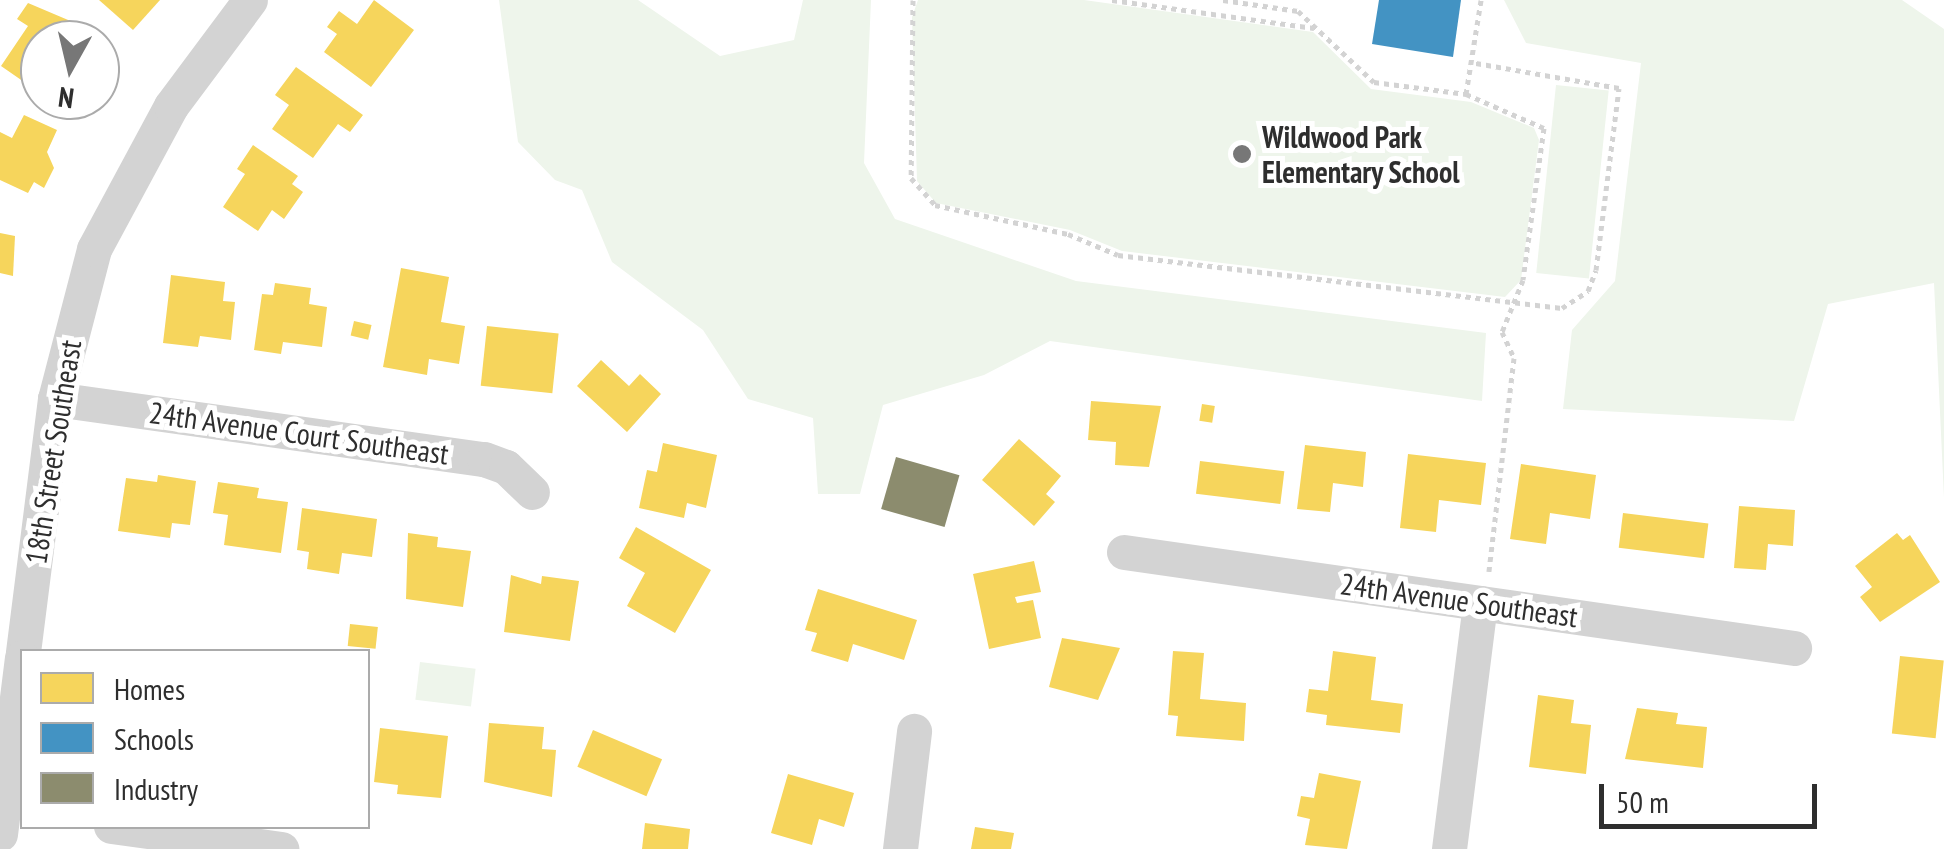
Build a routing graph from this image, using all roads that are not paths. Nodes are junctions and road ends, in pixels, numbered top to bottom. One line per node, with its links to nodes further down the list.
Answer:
1 (250, 0): 2 (street, 18th Street Southeast)
2 (55, 399): 3 (street, 24th Avenue Court Southeast); 7 (street, 18th Street Southeast)
3 (532, 492)
4 (1124, 552): 5 (street, 24th Avenue Southeast)
5 (1484, 591): 6 (street, 24th Avenue Southeast); 14 (street)
6 (1794, 648)
7 (24, 649)
8 (20, 683): 10 (street, 18th Street Southeast)
9 (914, 731): 13 (street)
10 (6, 818)
11 (133, 829): 12 (street)
12 (281, 849)
13 (900, 849)
14 (1449, 849)

